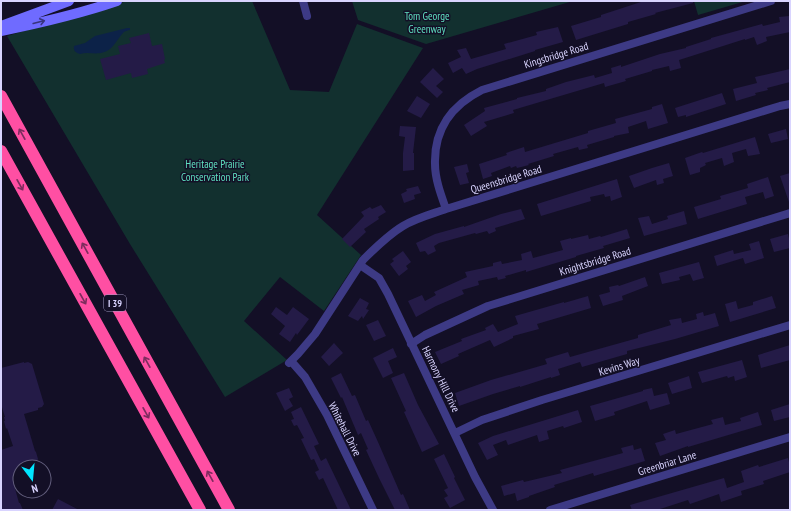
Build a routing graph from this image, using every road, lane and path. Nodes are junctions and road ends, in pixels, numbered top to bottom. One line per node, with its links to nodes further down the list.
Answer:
1 (69, 1): 6 (main road)
2 (116, 1): 7 (main road, one-way to 2)
3 (303, 1): 5 (street)
4 (771, 1): 11 (street, Kingsbridge Road)
5 (307, 16)
6 (1, 26)
7 (1, 31)
8 (1, 96): 20 (highway, I 39, one-way to 8)
9 (790, 104): 11 (street, Queensbridge Road)
10 (1, 151): 19 (highway, I 39, one-way to 19)
11 (446, 209): 13 (street, Queensbridge Road)
12 (790, 213): 15 (street, Knightsbridge Road)
13 (360, 265): 15 (street, Harmony Hill Drive); 16 (street, Queensbridge Road)
14 (790, 325): 17 (street, Kevins Way)
15 (411, 344): 17 (street, Harmony Hill Drive)
16 (290, 362): 21 (street, Whitehall Drive)
17 (455, 433): 22 (street, Harmony Hill Drive)
18 (790, 437): 23 (street, Greenbriar Lane)
19 (200, 510)
20 (229, 510)
21 (373, 510)
22 (493, 510)
23 (550, 510)

